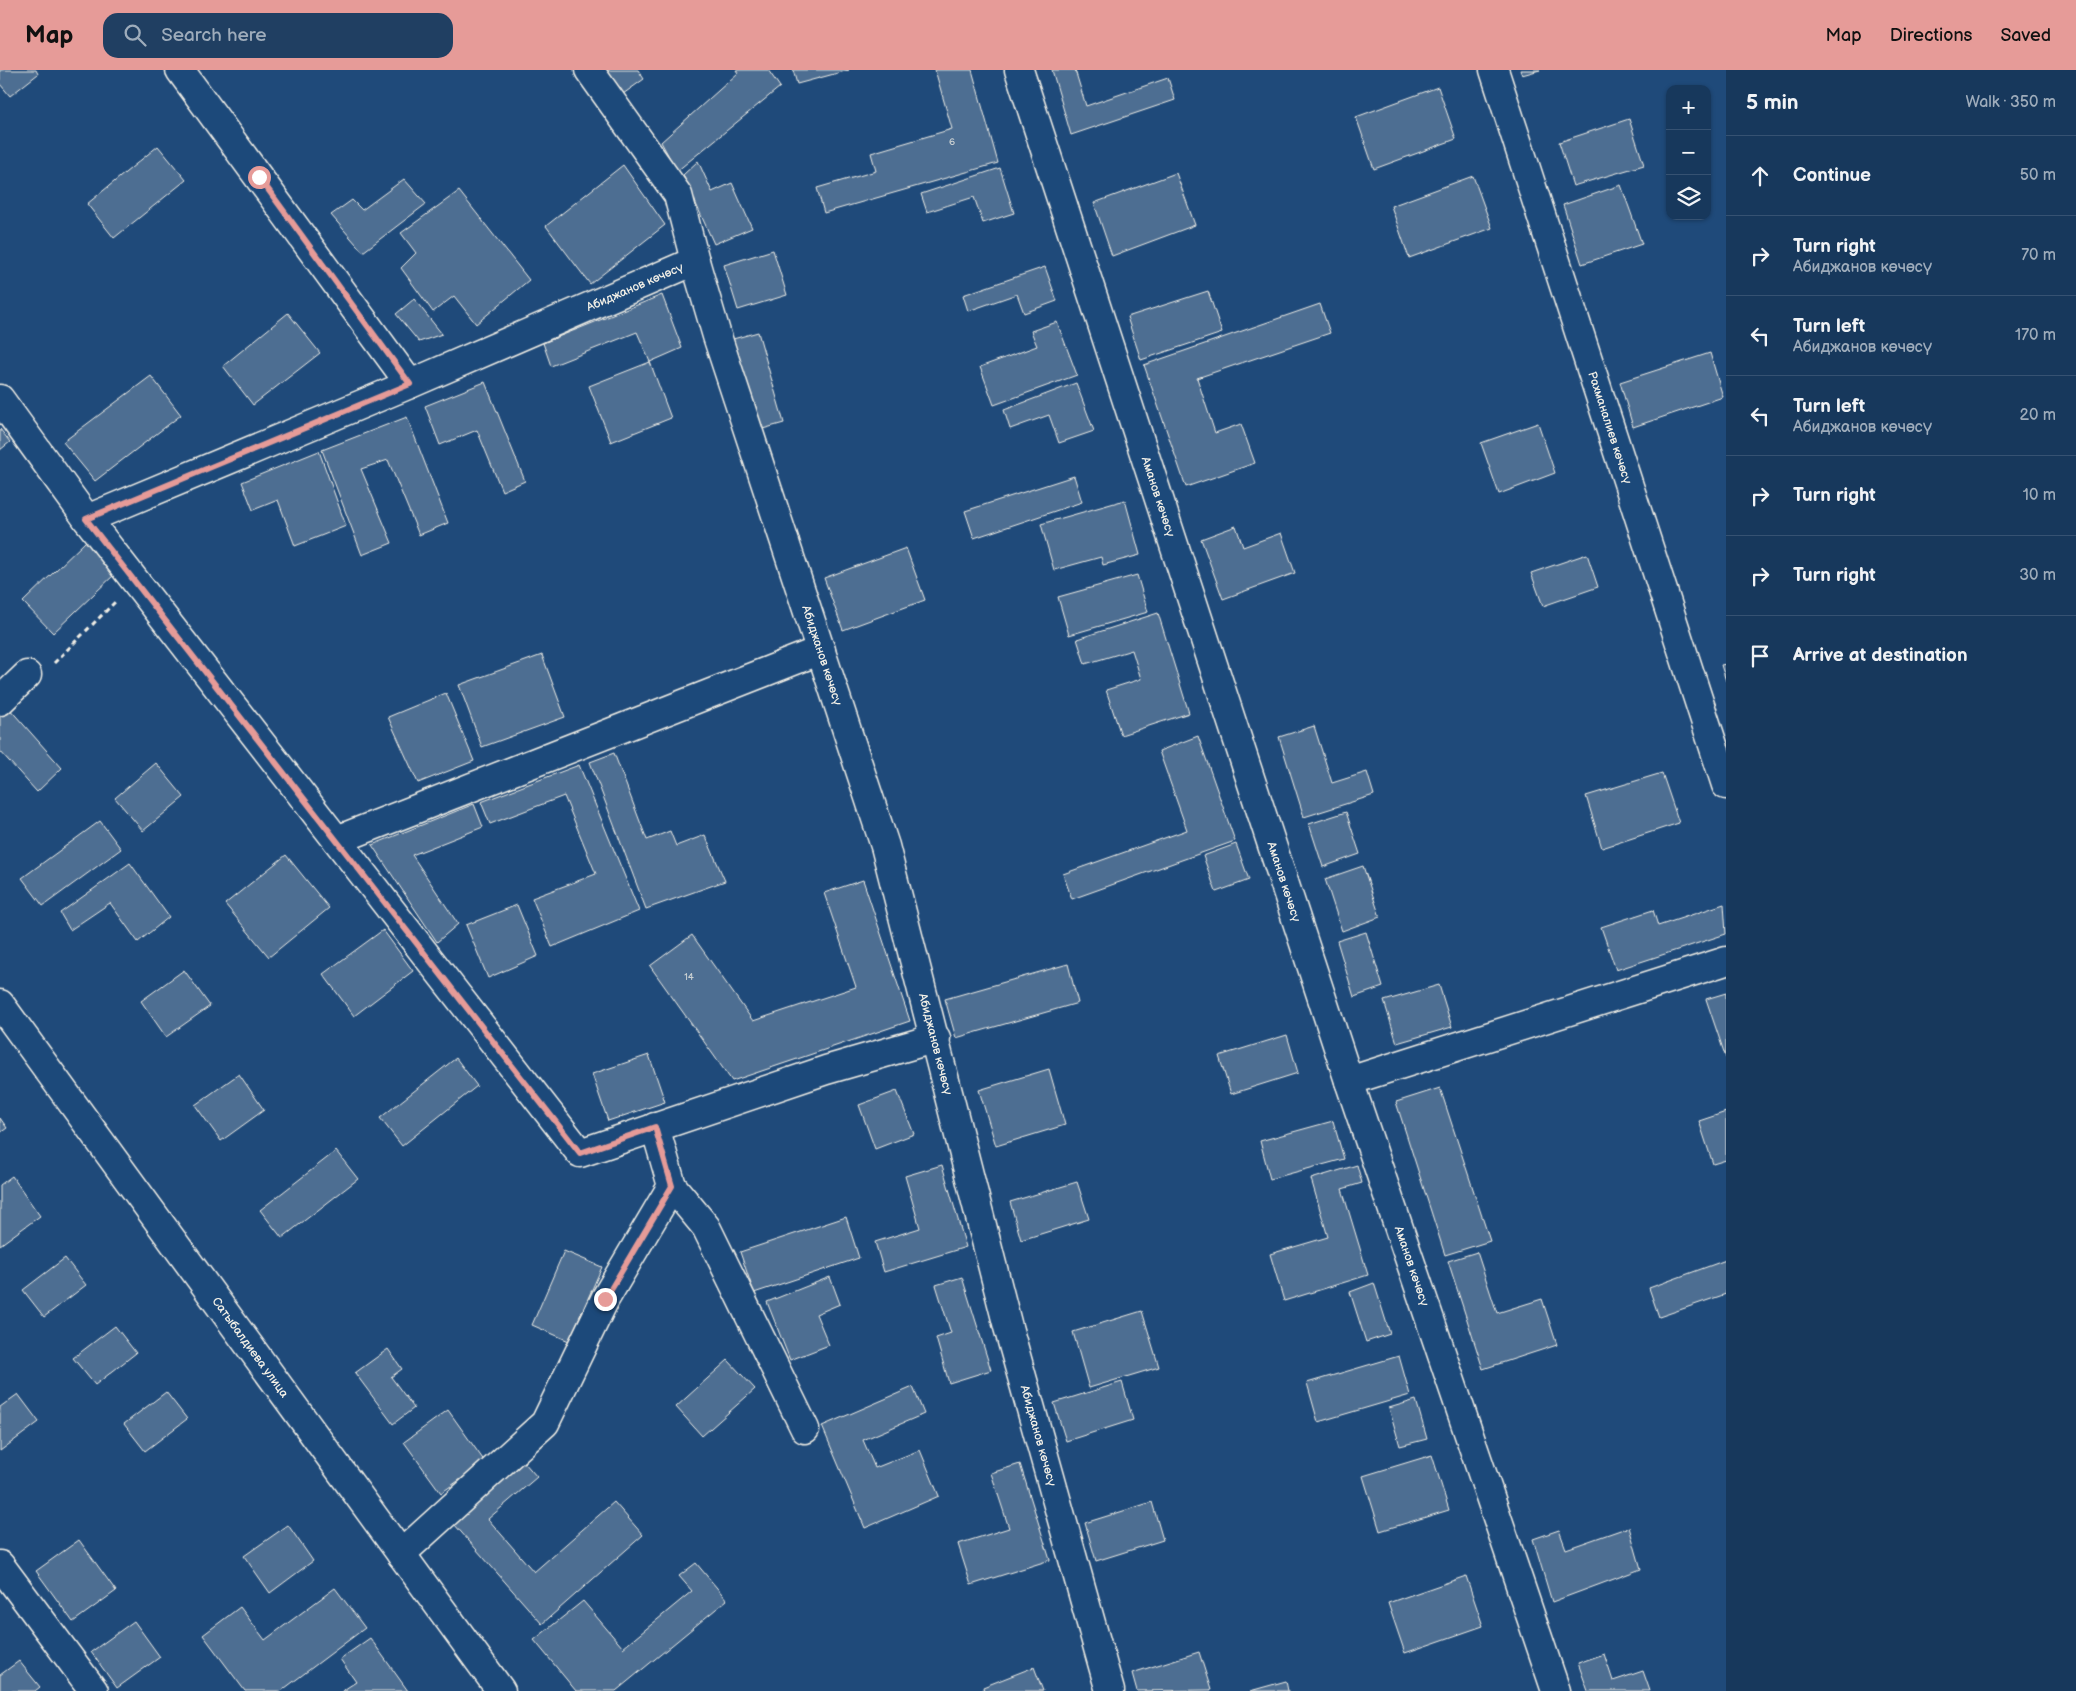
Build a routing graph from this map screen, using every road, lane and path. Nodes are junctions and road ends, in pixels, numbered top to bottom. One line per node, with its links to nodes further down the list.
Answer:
1 (180, 70): 6 (street)
2 (589, 70): 5 (street)
3 (1020, 70): 18 (street, Аманов көчөсү)
4 (1494, 70): 13 (street, Рахманалиев көчөсү)
5 (695, 261): 6 (street, Абиджанов көчөсү); 10 (street, Абиджанов көчөсү)
6 (410, 384): 8 (street, Абиджанов көчөсү)
7 (0, 399): 8 (street)
8 (86, 519): 9 (street)
9 (135, 581): 11 (path); 14 (street)
10 (821, 650): 14 (street); 17 (street, Абиджанов көчөсү)
11 (27, 675): 12 (street)
12 (0, 701)
13 (1726, 785)
14 (337, 840): 19 (street)
15 (1726, 961): 18 (street)
16 (0, 1004): 22 (street, Сатыбалдиева улица)
17 (936, 1038): 19 (street); 26 (street, Абиджанов көчөсү)
18 (1349, 1081): 27 (street, Аманов көчөсү)
19 (655, 1127): 20 (street)
20 (672, 1186): 21 (street); 22 (street)
21 (805, 1429)
22 (401, 1554): 25 (street, Сатыбалдиева улица)
23 (0, 1566): 24 (street)
24 (94, 1691)
25 (501, 1691)
26 (1110, 1691)
27 (1556, 1691)

